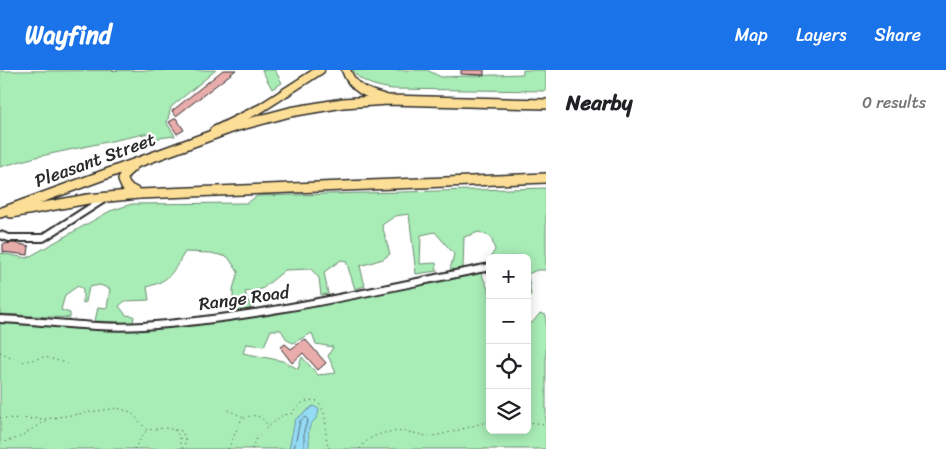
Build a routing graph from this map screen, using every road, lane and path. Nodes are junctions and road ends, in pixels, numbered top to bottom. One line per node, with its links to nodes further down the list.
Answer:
1 (320, 70): 5 (main road)
2 (346, 70): 3 (main road)
3 (388, 100): 4 (highway, Pleasant Street); 5 (highway, Pleasant Street)
4 (544, 105)
5 (172, 149): 6 (highway, Pleasant Street)
6 (139, 162): 8 (highway); 10 (highway, Pleasant Street)
7 (544, 177): 8 (highway)
8 (139, 194): 9 (highway)
9 (106, 197): 10 (highway); 11 (street)
10 (0, 214)
11 (0, 236)
12 (486, 268): 13 (street, Range Road)
13 (0, 318)
14 (0, 352): 15 (path)
15 (69, 364)
16 (228, 410): 19 (path)
17 (0, 418): 18 (path)
18 (49, 419): 25 (path); 26 (path)
19 (243, 419): 23 (path); 29 (path)
20 (486, 422): 32 (path)
21 (531, 422): 22 (path)
22 (546, 424)
23 (268, 426): 30 (path); 31 (path)
24 (173, 429): 25 (path); 28 (path); 28 (path)
25 (147, 430): 27 (path)
26 (0, 443)
27 (134, 449)
28 (181, 449)
29 (228, 449)
30 (252, 449)
31 (330, 449)
32 (360, 449)

